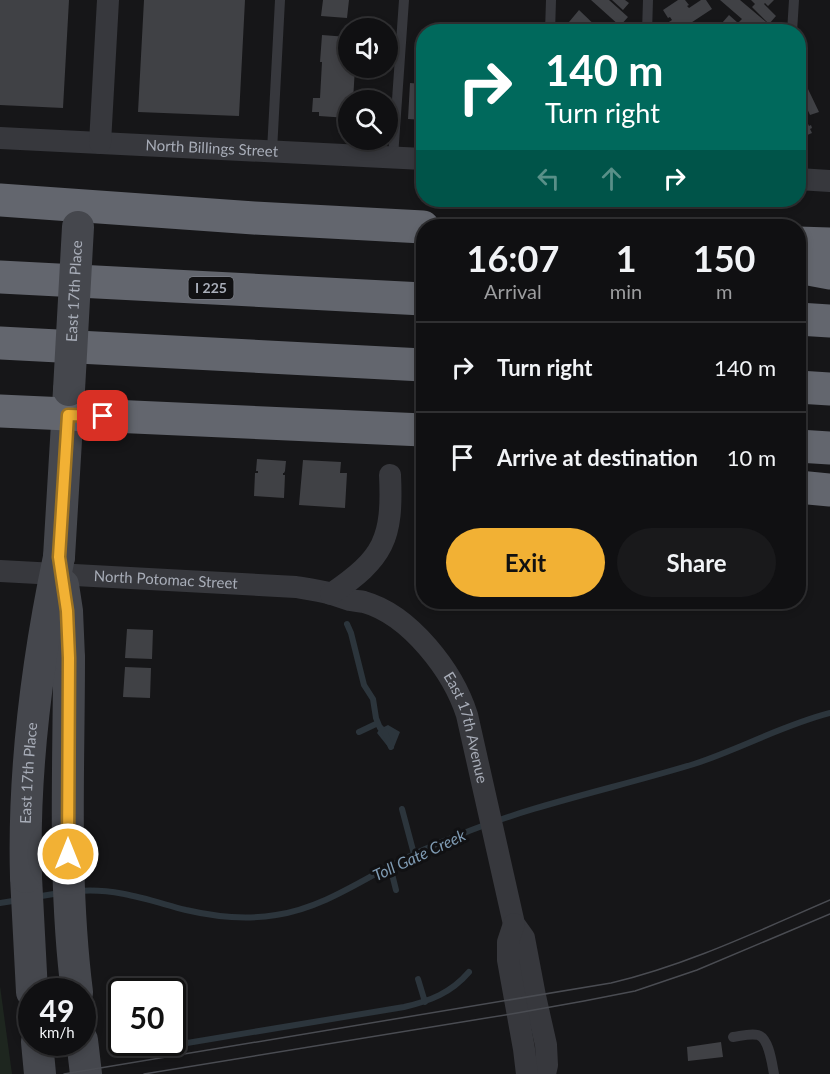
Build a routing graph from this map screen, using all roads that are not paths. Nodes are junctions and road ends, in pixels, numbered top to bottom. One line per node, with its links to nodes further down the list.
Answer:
1 (108, 0): 11 (street)
2 (280, 0): 12 (lane)
3 (404, 0): 13 (lane)
4 (551, 0): 7 (lane)
5 (648, 0): 8 (lane)
6 (794, 0): 9 (lane)
7 (550, 24)
8 (647, 24)
9 (792, 24)
10 (0, 138): 11 (street, North Billings Street)
11 (100, 143): 12 (street, North Billings Street)
12 (273, 151): 13 (street, North Billings Street)
13 (393, 157): 14 (street, North Billings Street)
14 (416, 159)
15 (806, 180): 16 (street)
16 (830, 181)
17 (0, 200): 18 (highway)
18 (78, 216): 19 (highway); 32 (main road, East 17th Place, bridge)
19 (416, 227)
20 (806, 243): 21 (highway)
21 (830, 244)
22 (806, 268): 23 (highway)
23 (830, 273)
24 (0, 277): 25 (highway, I 225)
25 (416, 299)
26 (806, 320): 27 (highway)
27 (830, 321)
28 (0, 343): 29 (highway)
29 (416, 365)
30 (806, 388): 31 (highway)
31 (830, 389)
32 (68, 402): 33 (highway); 34 (highway); 42 (main road, East 17th Place)
33 (0, 411)
34 (328, 427): 35 (highway); 36 (highway)
35 (416, 430)
36 (416, 438)
37 (806, 447): 38 (highway)
38 (830, 448)
39 (390, 475): 44 (street)
40 (806, 488): 41 (highway)
41 (830, 490)
42 (59, 557): 46 (main road, East 17th Place, bridge); 47 (main road, East 17th Place, bridge)
43 (0, 571): 44 (street, North Potomac Street)
44 (331, 594): 45 (street, East 17th Avenue)
45 (514, 924): 53 (street, East 17th Avenue); 54 (street, East 17th Avenue)
46 (31, 978)
47 (76, 978)
48 (733, 1037): 55 (lane)
49 (38, 1056): 51 (main road)
50 (84, 1056): 52 (main road)
51 (40, 1074)
52 (86, 1074)
53 (527, 1074)
54 (545, 1074)
55 (774, 1074)

